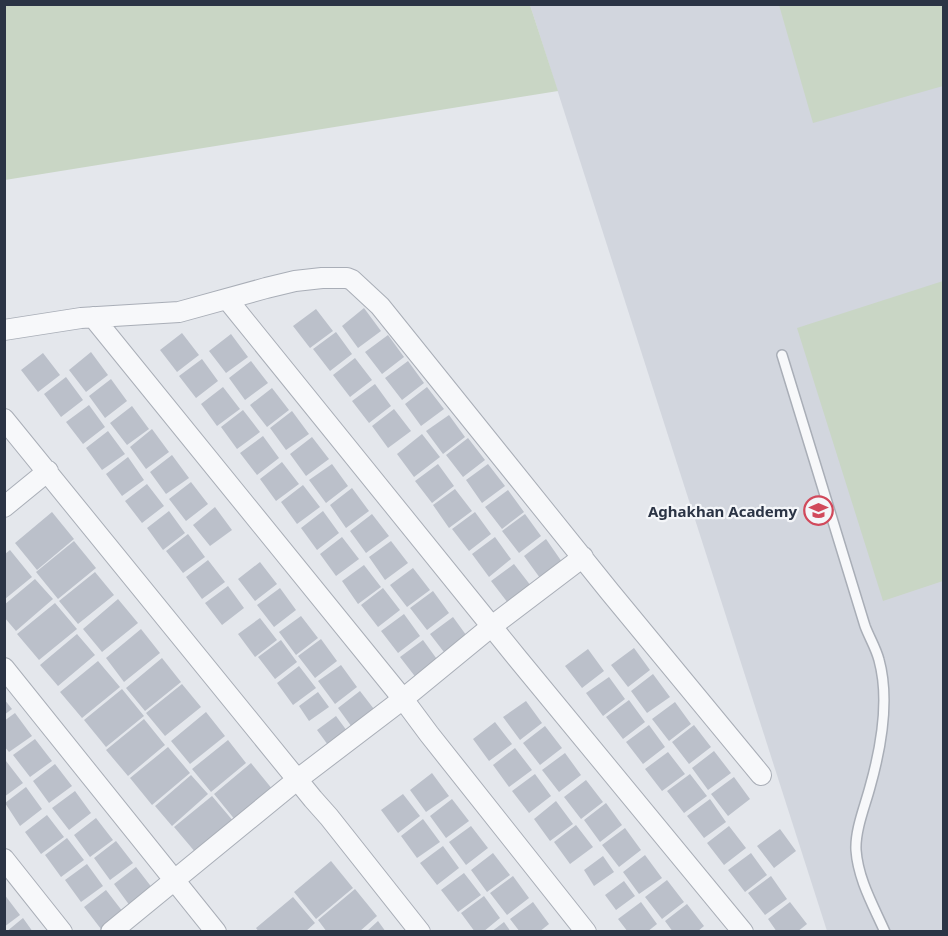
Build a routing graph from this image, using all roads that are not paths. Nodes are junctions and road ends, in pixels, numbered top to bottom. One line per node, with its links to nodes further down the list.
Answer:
1 (227, 299): 2 (street); 8 (street); 9 (street)
2 (93, 317): 3 (street); 11 (street)
3 (4, 330)
4 (782, 355): 22 (lane)
5 (4, 419): 6 (street)
6 (48, 471): 7 (street); 13 (street)
7 (4, 507)
8 (589, 565): 9 (street); 12 (street)
9 (492, 626): 11 (street); 21 (street)
10 (4, 669): 15 (street)
11 (403, 699): 13 (street); 20 (street)
12 (761, 775)
13 (298, 779): 15 (street); 19 (street)
14 (4, 859): 16 (street)
15 (176, 880): 17 (street); 18 (street)
16 (62, 932)
17 (111, 932)
18 (216, 932)
19 (420, 932)
20 (586, 932)
21 (743, 932)
22 (885, 932)

